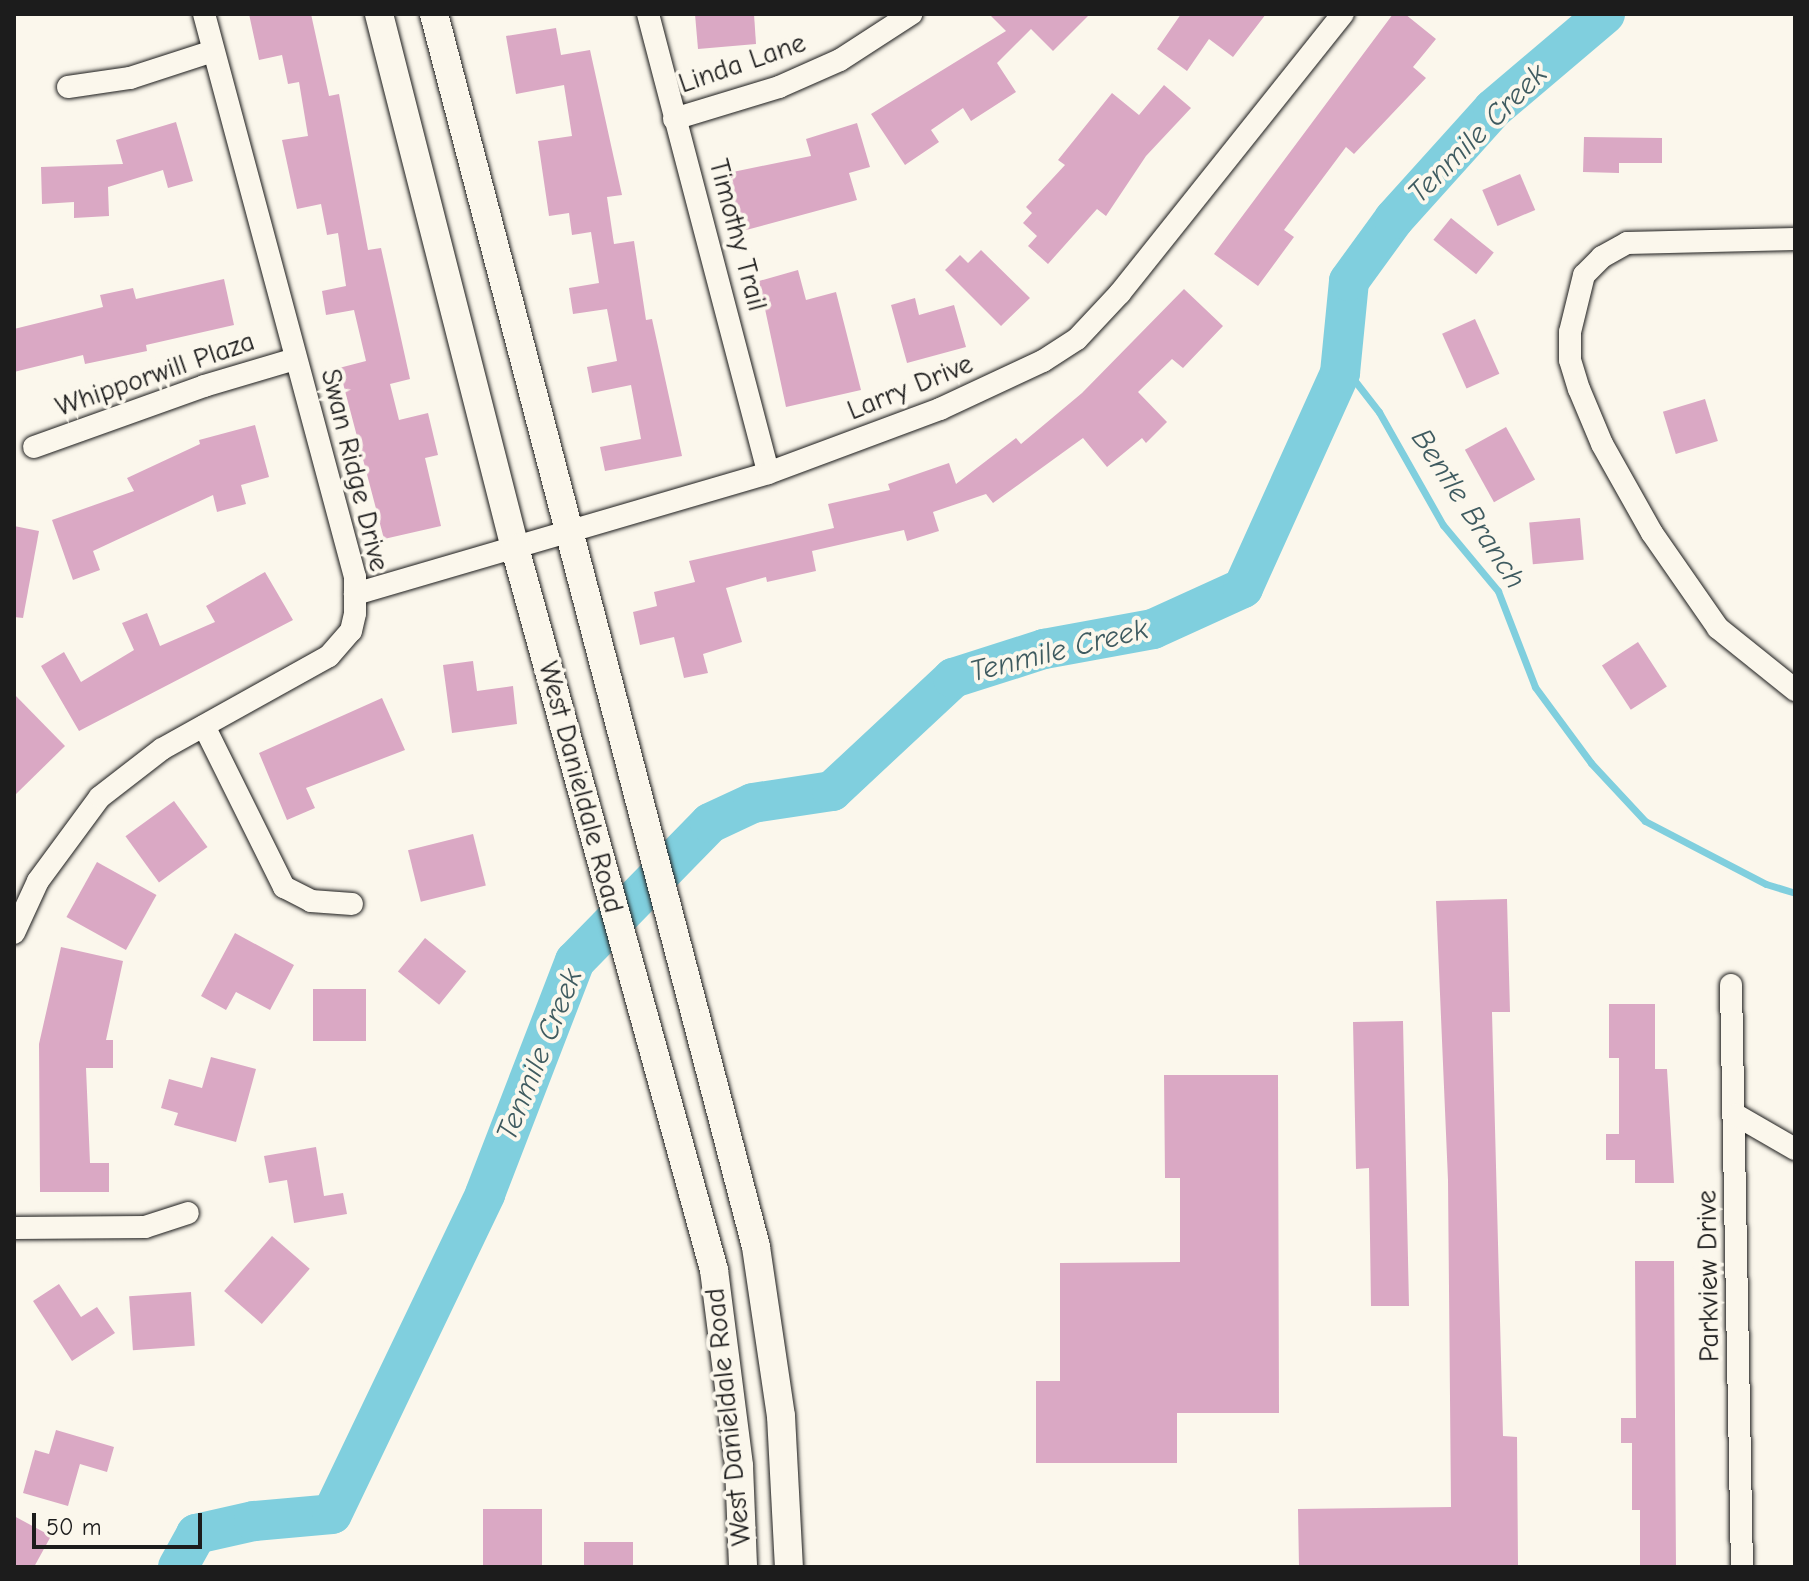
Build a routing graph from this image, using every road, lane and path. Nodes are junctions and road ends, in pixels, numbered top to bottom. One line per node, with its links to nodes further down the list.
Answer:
1 (204, 14): 7 (street, Swan Ridge Drive)
2 (434, 14): 14 (main road, West Danieldale Road)
3 (648, 14): 9 (street, Timothy Trail)
4 (911, 14): 9 (street, Linda Lane)
5 (1343, 14): 13 (street, Larry Drive)
6 (386, 16): 15 (main road, West Danieldale Road)
7 (213, 51): 8 (street); 11 (street, Swan Ridge Drive)
8 (68, 87)
9 (674, 119): 13 (street, Timothy Trail)
10 (1795, 239): 17 (street)
11 (295, 359): 12 (street, Whipporwill Plaza); 16 (street, Swan Ridge Drive)
12 (34, 447)
13 (768, 473): 14 (street, Larry Drive)
14 (566, 533): 15 (street, Larry Drive); 26 (main road, West Danieldale Road)
15 (515, 548): 16 (street, Larry Drive); 27 (main road, West Danieldale Road)
16 (355, 594): 18 (street, Swan Ridge Drive)
17 (1795, 690)
18 (204, 726): 19 (street); 20 (street, Swan Ridge Drive)
19 (352, 904)
20 (14, 933)
21 (1731, 985): 22 (street, Parkview Drive)
22 (1736, 1115): 23 (street); 30 (street, Parkview Drive)
23 (1795, 1149)
24 (188, 1213): 25 (street)
25 (14, 1228)
26 (783, 1443): 27 (main road); 29 (main road, West Danieldale Road)
27 (736, 1445): 28 (main road, West Danieldale Road)
28 (743, 1567)
29 (789, 1567)
30 (1742, 1567)

